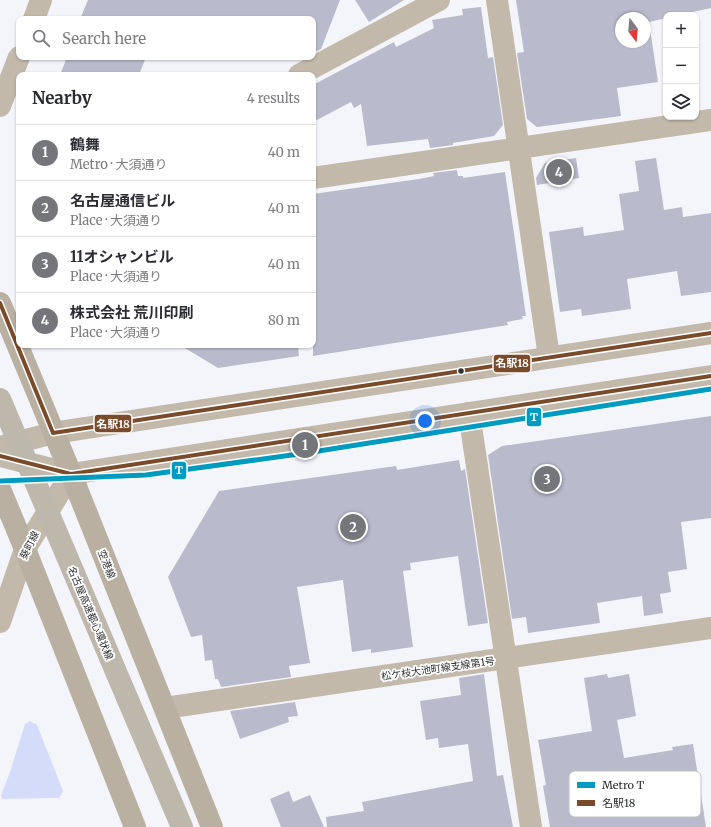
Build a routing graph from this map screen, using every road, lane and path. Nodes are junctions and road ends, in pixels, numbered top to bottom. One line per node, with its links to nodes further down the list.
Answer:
1 (41, 0): 4 (street)
2 (439, 0): 6 (street)
3 (497, 0): 9 (street)
4 (35, 16)
5 (18, 60): 7 (street)
6 (305, 72)
7 (9, 96)
8 (711, 120): 9 (street)
9 (518, 148): 10 (street); 15 (street)
10 (316, 178)
11 (0, 303): 13 (main road, 空港線)
12 (711, 333): 15 (street)
13 (16, 342)
14 (18, 348): 19 (main road, 空港線)
15 (549, 357): 19 (street)
16 (711, 376): 18 (street)
17 (0, 399): 30 (highway, 名古屋高速都心環状線, bridge)
18 (469, 413): 22 (street); 27 (street)
19 (53, 433): 20 (street); 22 (main road, 空港線)
20 (0, 447)
21 (0, 456): 22 (street)
22 (71, 474): 24 (street, 葵町線); 28 (main road, 空港線)
23 (0, 489): 24 (main road)
24 (25, 549): 25 (street, 葵町線); 29 (main road)
25 (0, 622)
26 (711, 628): 27 (street, 松ケ枝大池町線支線第1号)
27 (507, 658): 28 (street, 松ケ枝大池町線支線第1号); 32 (street)
28 (165, 708): 31 (main road, 空港線)
29 (134, 827)
30 (182, 827)
31 (212, 827)
32 (531, 827)

